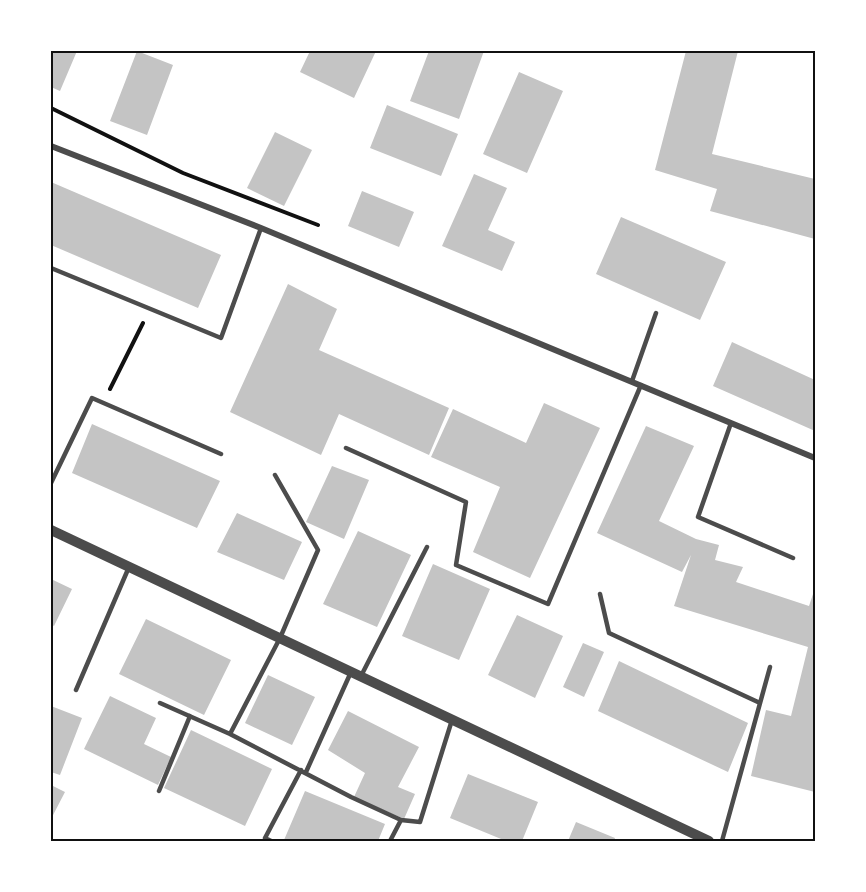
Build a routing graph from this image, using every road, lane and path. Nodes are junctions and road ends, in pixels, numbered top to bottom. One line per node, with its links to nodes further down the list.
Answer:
1 (51, 108): 3 (path)
2 (51, 146): 4 (street)
3 (318, 225)
4 (261, 228): 6 (lane); 8 (street)
5 (51, 268): 6 (lane)
6 (150, 309): 10 (path)
7 (656, 313): 8 (lane)
8 (632, 381): 9 (street)
9 (641, 385): 11 (street); 12 (lane)
10 (103, 402): 13 (lane); 16 (lane)
11 (731, 423): 14 (street); 19 (lane)
12 (346, 448)
13 (221, 454)
14 (815, 458)
15 (276, 475): 22 (lane)
16 (51, 483)
17 (51, 530): 20 (street)
18 (427, 547): 24 (lane)
19 (793, 558)
20 (129, 567): 22 (street); 25 (lane)
21 (600, 594): 27 (lane)
22 (280, 638): 24 (street); 30 (lane)
23 (770, 667): 27 (lane)
24 (356, 674): 29 (street); 31 (lane)
25 (76, 690)
26 (160, 703): 28 (lane)
27 (760, 703): 37 (lane)
28 (190, 716): 30 (lane); 32 (lane)
29 (452, 720): 33 (lane); 36 (street)
30 (230, 734): 31 (lane)
31 (304, 771): 33 (lane); 34 (lane)
32 (159, 791)
33 (401, 820): 35 (lane)
34 (271, 841)
35 (390, 841)
36 (710, 841)
37 (722, 841)

